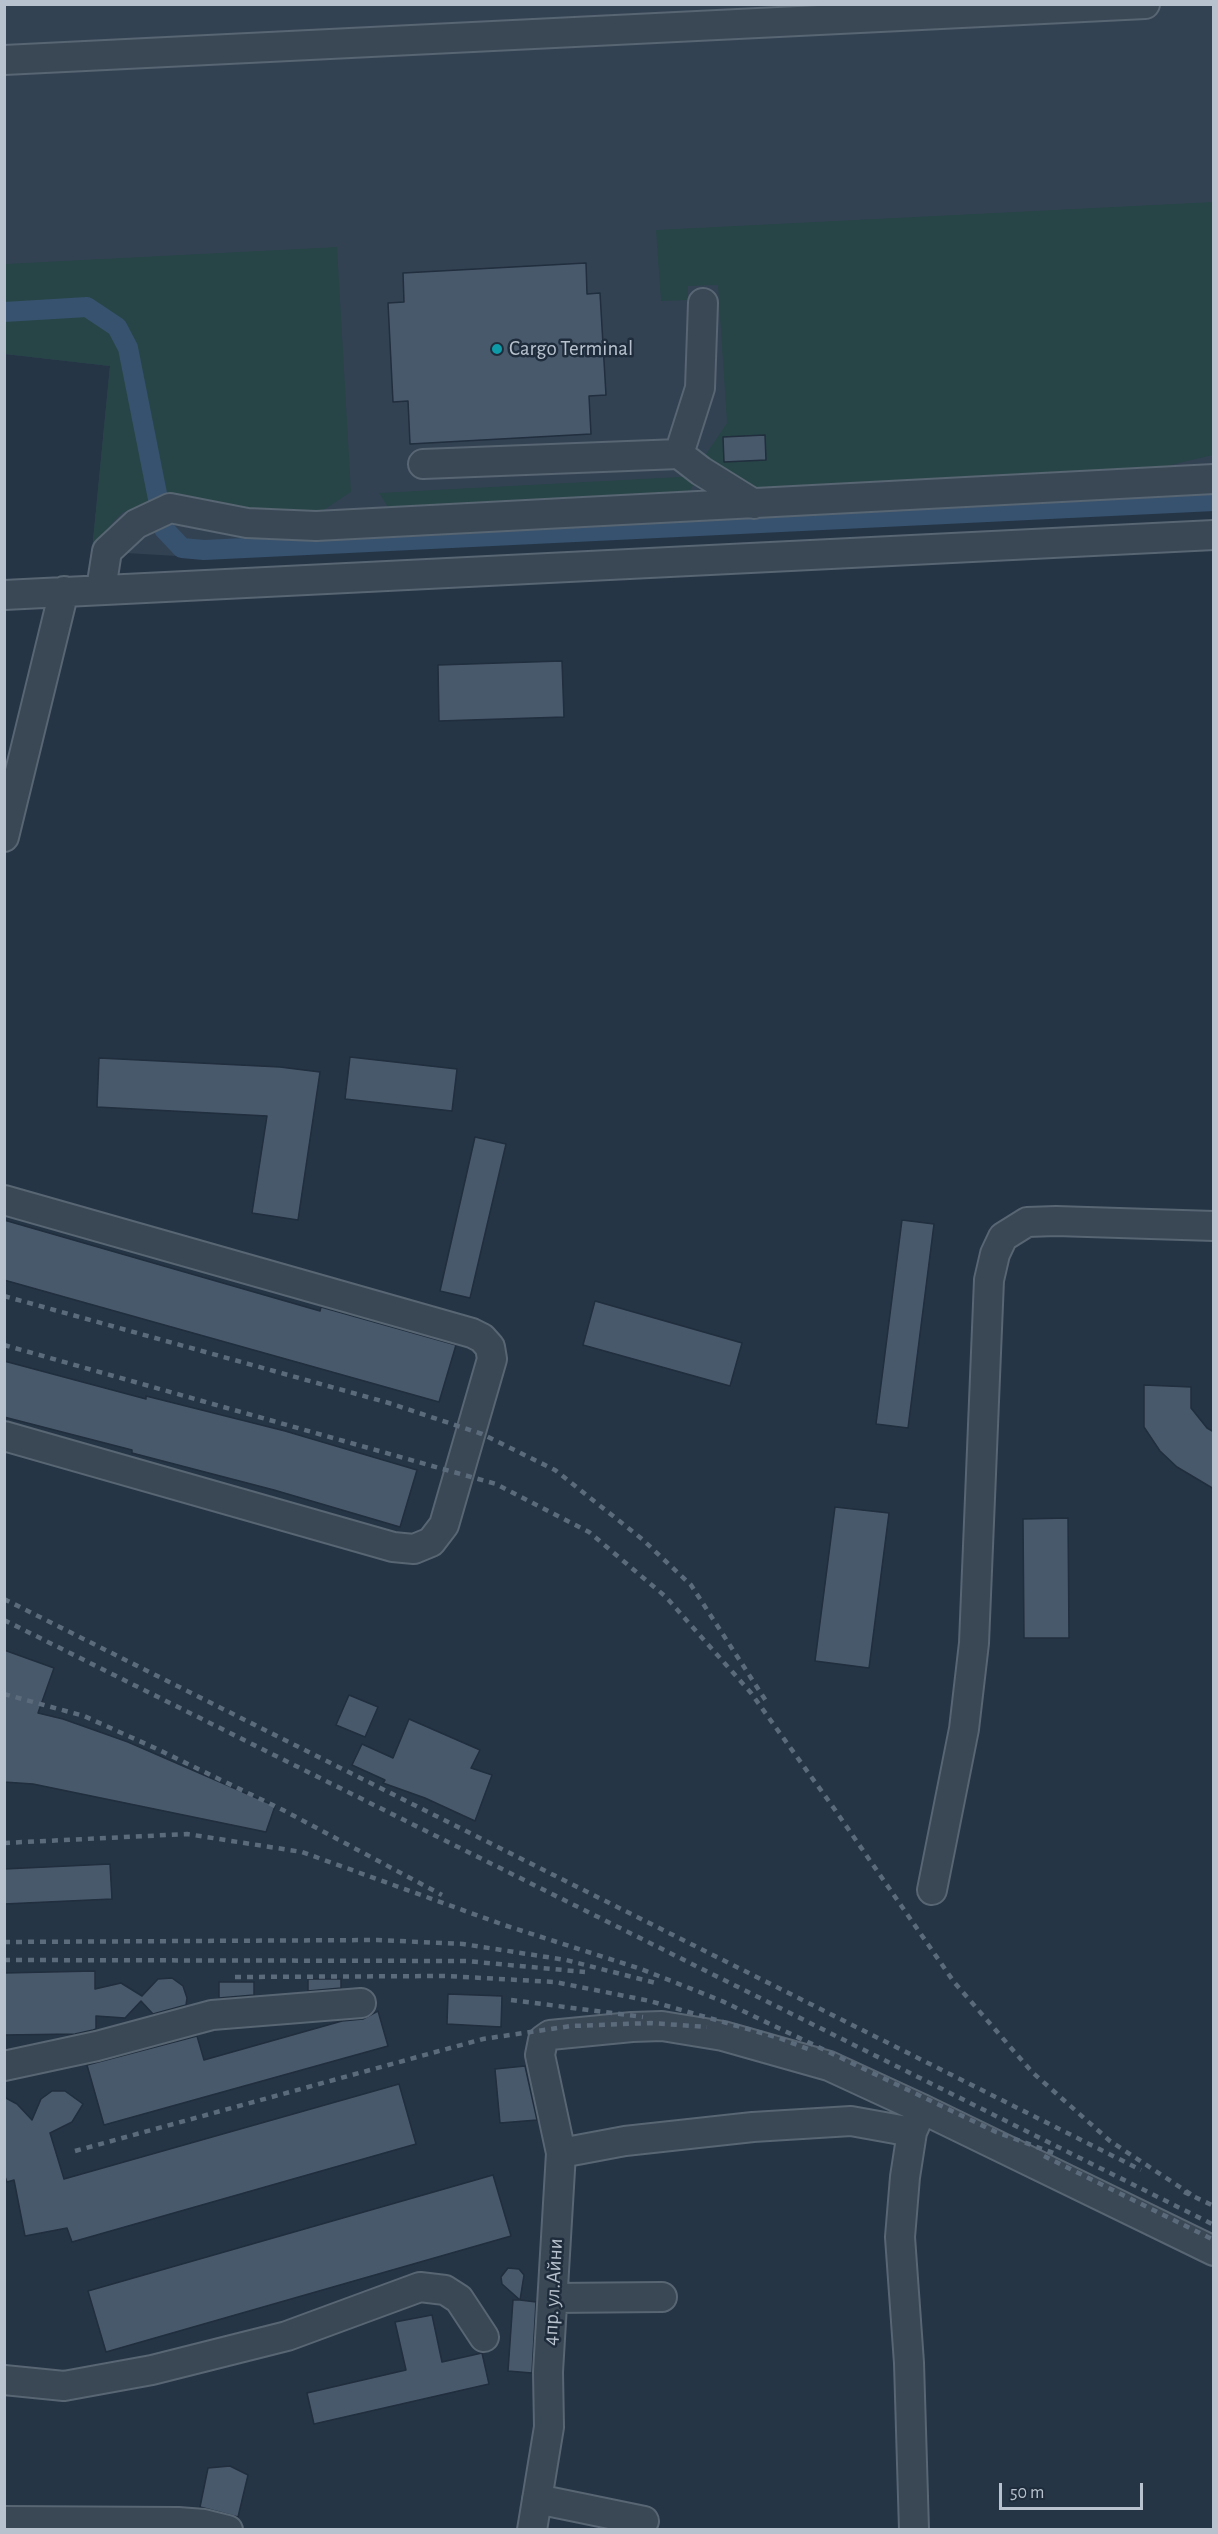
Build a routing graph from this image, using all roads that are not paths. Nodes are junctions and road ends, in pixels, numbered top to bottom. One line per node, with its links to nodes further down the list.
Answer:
1 (1145, 4): 2 (street)
2 (4, 60)
3 (703, 303): 4 (street)
4 (679, 454): 5 (street); 7 (street)
5 (423, 464)
6 (1214, 479): 7 (street)
7 (754, 504): 9 (street)
8 (1214, 535): 9 (street)
9 (101, 590): 10 (street)
10 (64, 591): 11 (street); 12 (street)
11 (4, 595)
12 (4, 837)
13 (4, 1200): 15 (street)
14 (1214, 1226): 16 (street)
15 (4, 1436)
16 (932, 1890)
17 (361, 2003): 18 (street)
18 (4, 2066)
19 (917, 2120): 20 (street); 20 (street, 4пр. ул.Айни); 21 (street); 31 (street)
20 (561, 2154): 23 (street, 4пр. ул.Айни)
21 (1214, 2252)
22 (662, 2296): 23 (street)
23 (554, 2298): 26 (street, 4пр. ул.Айни)
24 (484, 2337): 25 (street)
25 (4, 2380)
26 (537, 2499): 28 (street); 30 (street, 4пр. ул.Айни)
27 (4, 2521): 29 (street)
28 (644, 2521)
29 (228, 2529)
30 (532, 2529)
31 (914, 2529)

